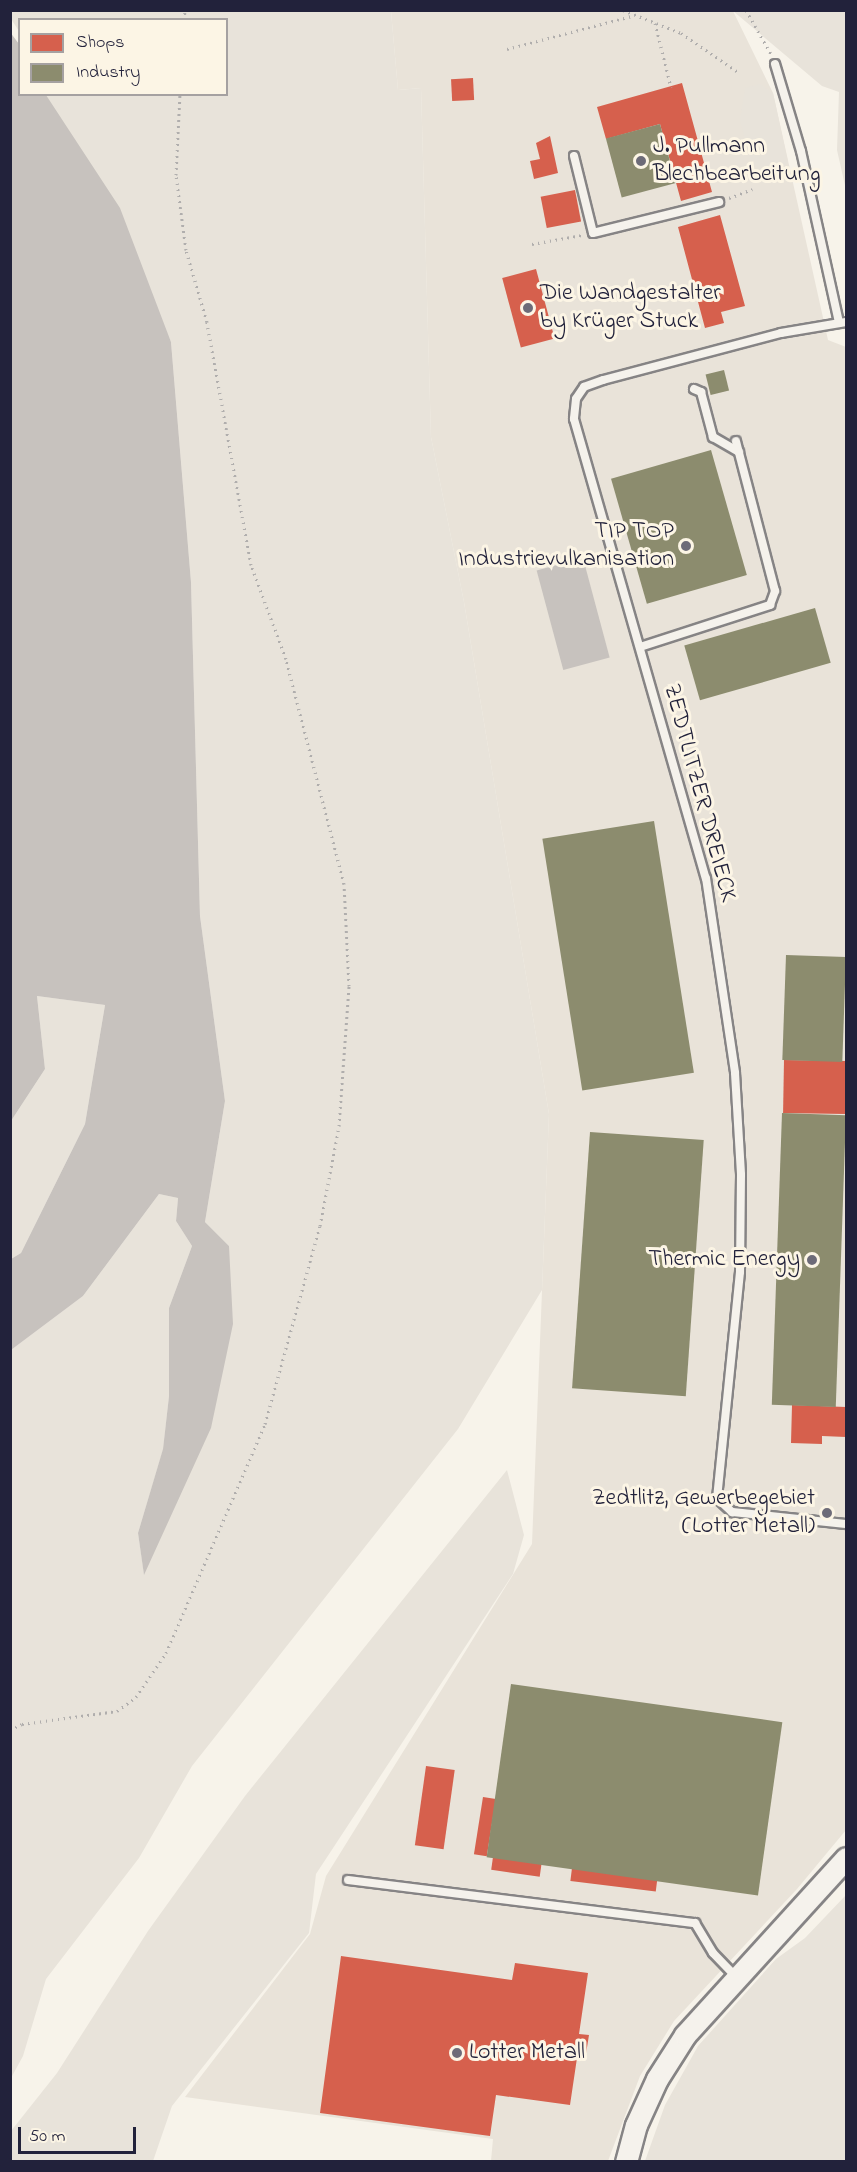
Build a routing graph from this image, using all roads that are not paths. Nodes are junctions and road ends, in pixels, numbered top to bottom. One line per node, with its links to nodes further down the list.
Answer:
1 (775, 64): 4 (lane)
2 (574, 156): 3 (lane)
3 (719, 202)
4 (843, 322): 8 (lane, ZEDTLITZER DREIECK)
5 (694, 389): 7 (lane)
6 (736, 441): 7 (lane)
7 (739, 452): 8 (lane)
8 (640, 646): 9 (lane, ZEDTLITZER DREIECK)
9 (846, 1524)
10 (846, 1858): 12 (street)
11 (348, 1880): 12 (lane)
12 (736, 1977): 13 (street)
13 (626, 2162)

